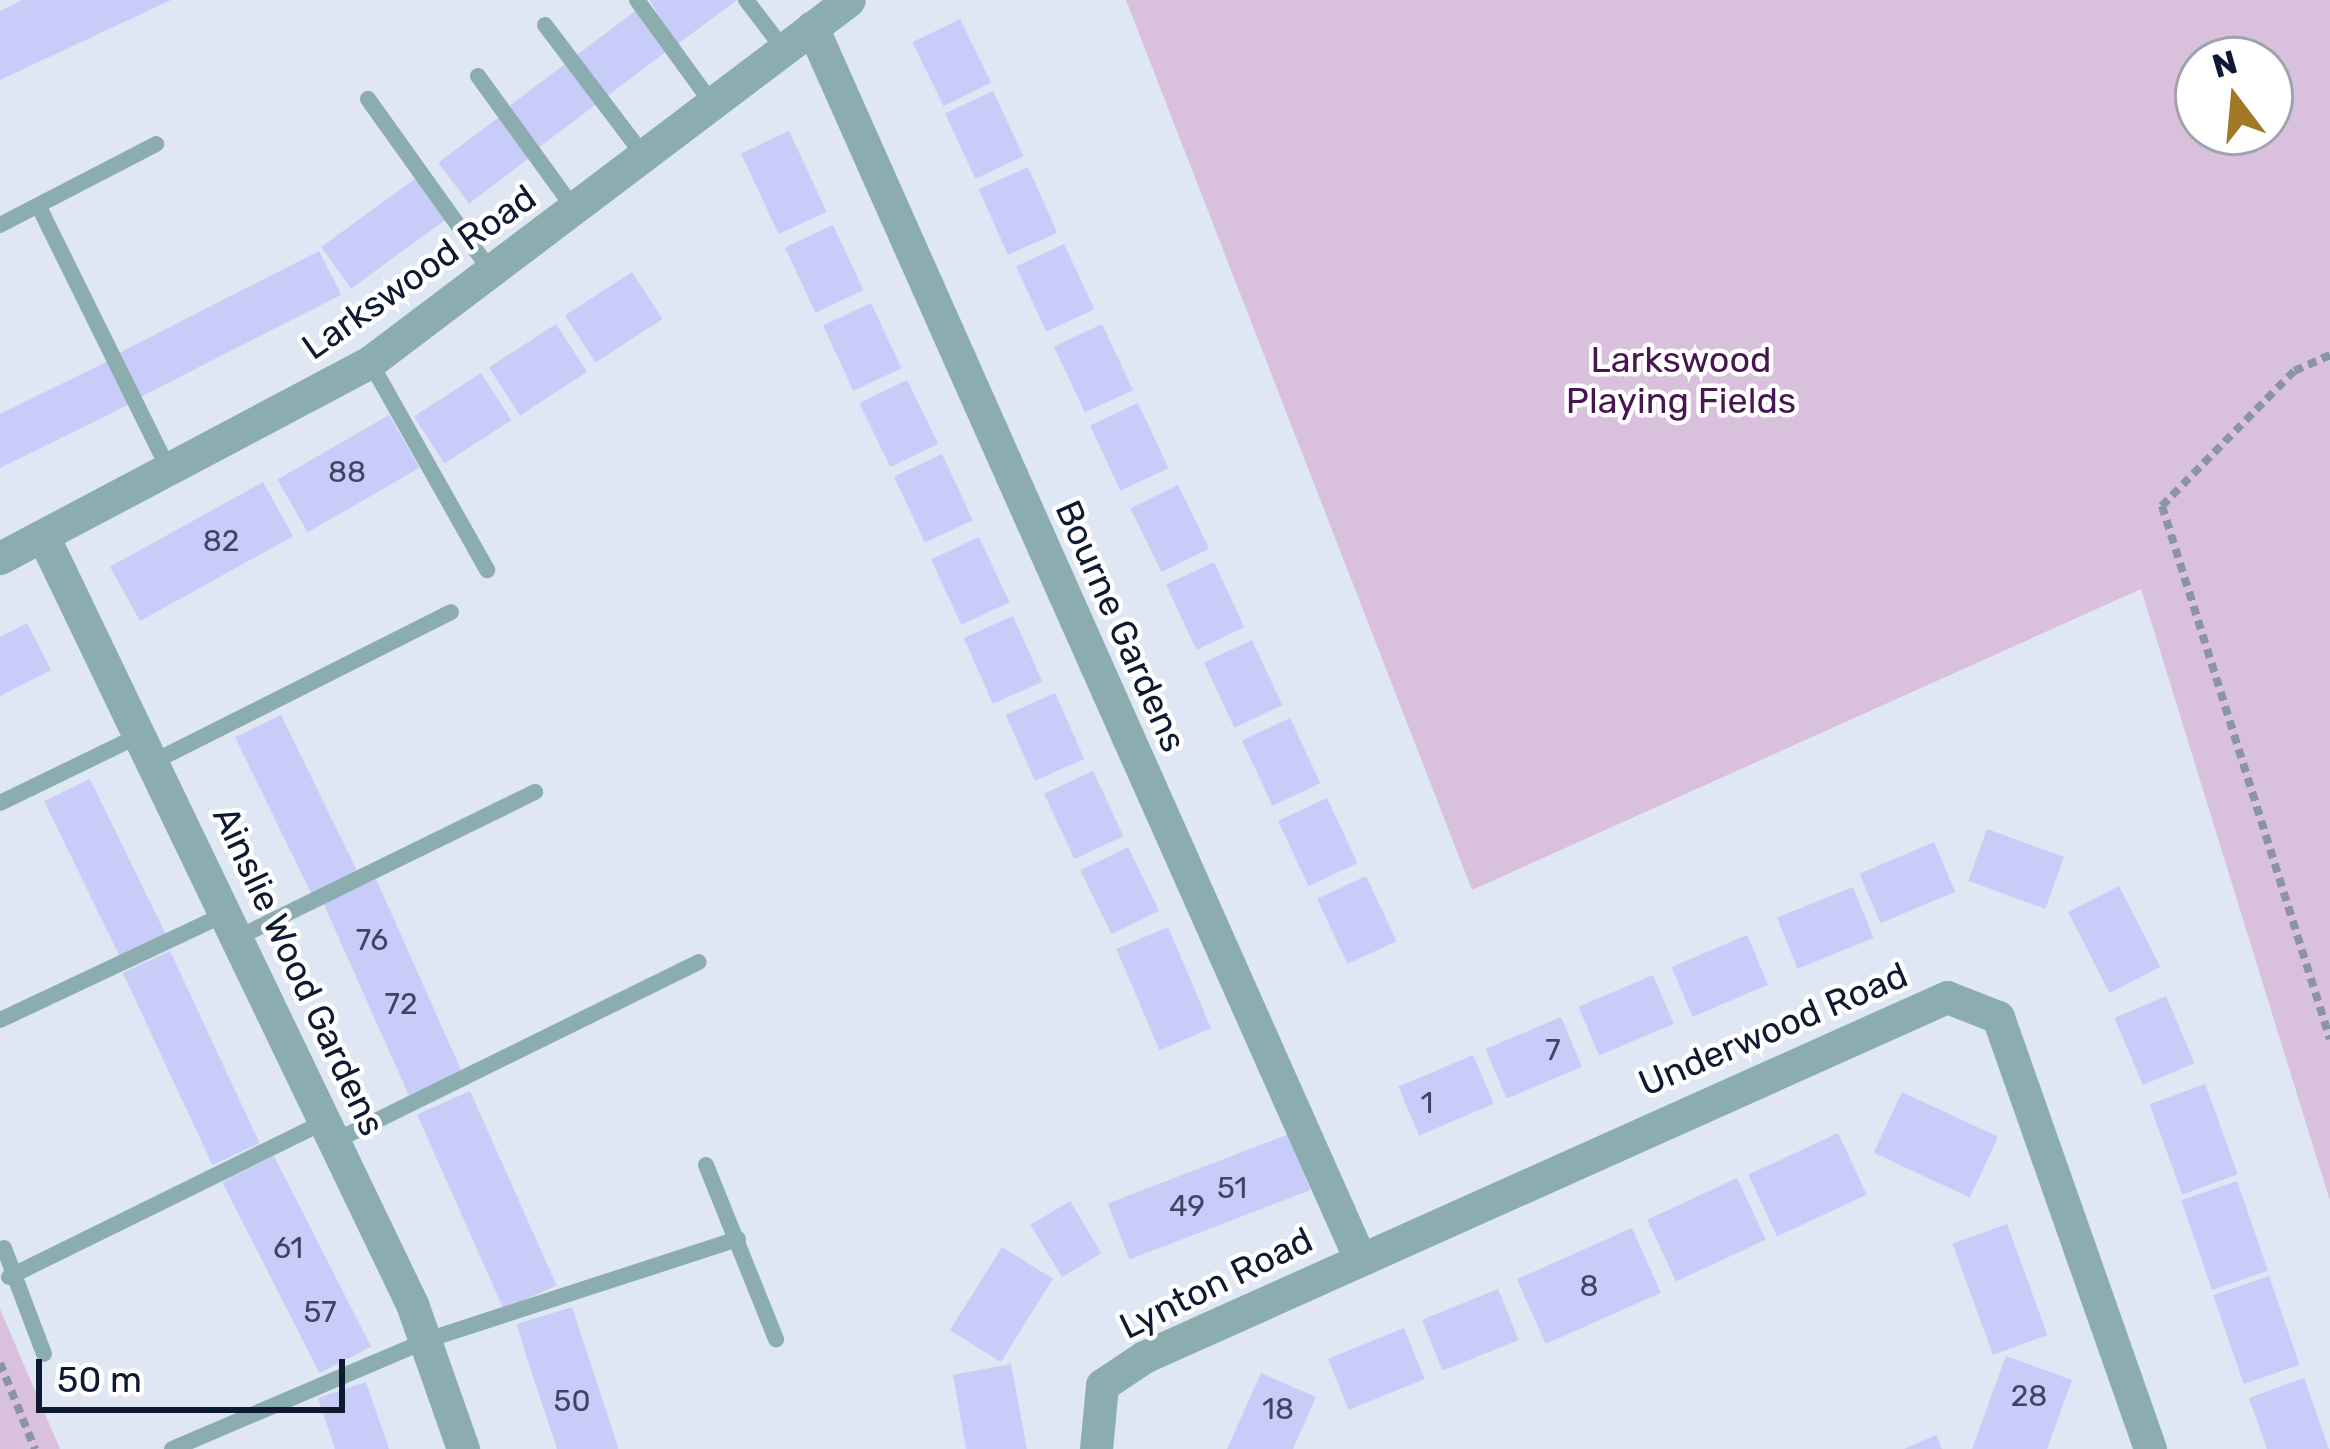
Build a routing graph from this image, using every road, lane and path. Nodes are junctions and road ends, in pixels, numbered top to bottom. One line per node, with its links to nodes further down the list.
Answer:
1 (638, 0): 9 (lane)
2 (746, 0): 6 (lane)
3 (849, 0): 5 (street, Larkswood Road)
4 (545, 25): 11 (lane)
5 (812, 27): 6 (street, Larkswood Road); 34 (street, Bourne Gardens)
6 (782, 47): 9 (street, Larkswood Road)
7 (478, 76): 13 (lane)
8 (368, 99): 15 (lane)
9 (712, 102): 11 (street, Larkswood Road)
10 (156, 144): 12 (lane)
11 (644, 156): 13 (street, Larkswood Road)
12 (39, 207): 14 (lane); 18 (lane)
13 (575, 210): 15 (street, Larkswood Road)
14 (0, 225)
15 (492, 274): 17 (street, Larkswood Road)
16 (2330, 355): 29 (path)
17 (370, 362): 18 (street, Larkswood Road); 21 (lane)
18 (169, 471): 19 (street, Larkswood Road)
19 (43, 536): 20 (street, Larkswood Road); 23 (street, Ainslie Wood Gardens)
20 (0, 558)
21 (487, 570)
22 (451, 612): 23 (lane)
23 (150, 747): 25 (lane); 26 (street, Ainslie Wood Gardens)
24 (535, 792): 26 (lane)
25 (0, 803)
26 (231, 926): 28 (lane); 30 (street, Ainslie Wood Gardens)
27 (699, 962): 30 (lane)
28 (0, 1020)
29 (2330, 1040)
30 (332, 1131): 35 (lane); 36 (street, Ainslie Wood Gardens)
31 (706, 1165): 32 (lane)
32 (738, 1239): 36 (lane); 37 (lane)
33 (4, 1248): 35 (lane)
34 (1359, 1257): 43 (street, Lynton Road); 44 (street, Underwood Road)
35 (9, 1277): 38 (lane)
36 (427, 1340): 41 (lane); 42 (street, Ainslie Wood Gardens)
37 (776, 1340)
38 (44, 1354)
39 (0, 1363): 40 (path)
40 (35, 1449)
41 (172, 1449)
42 (463, 1449)
43 (1096, 1449)
44 (2150, 1449)

